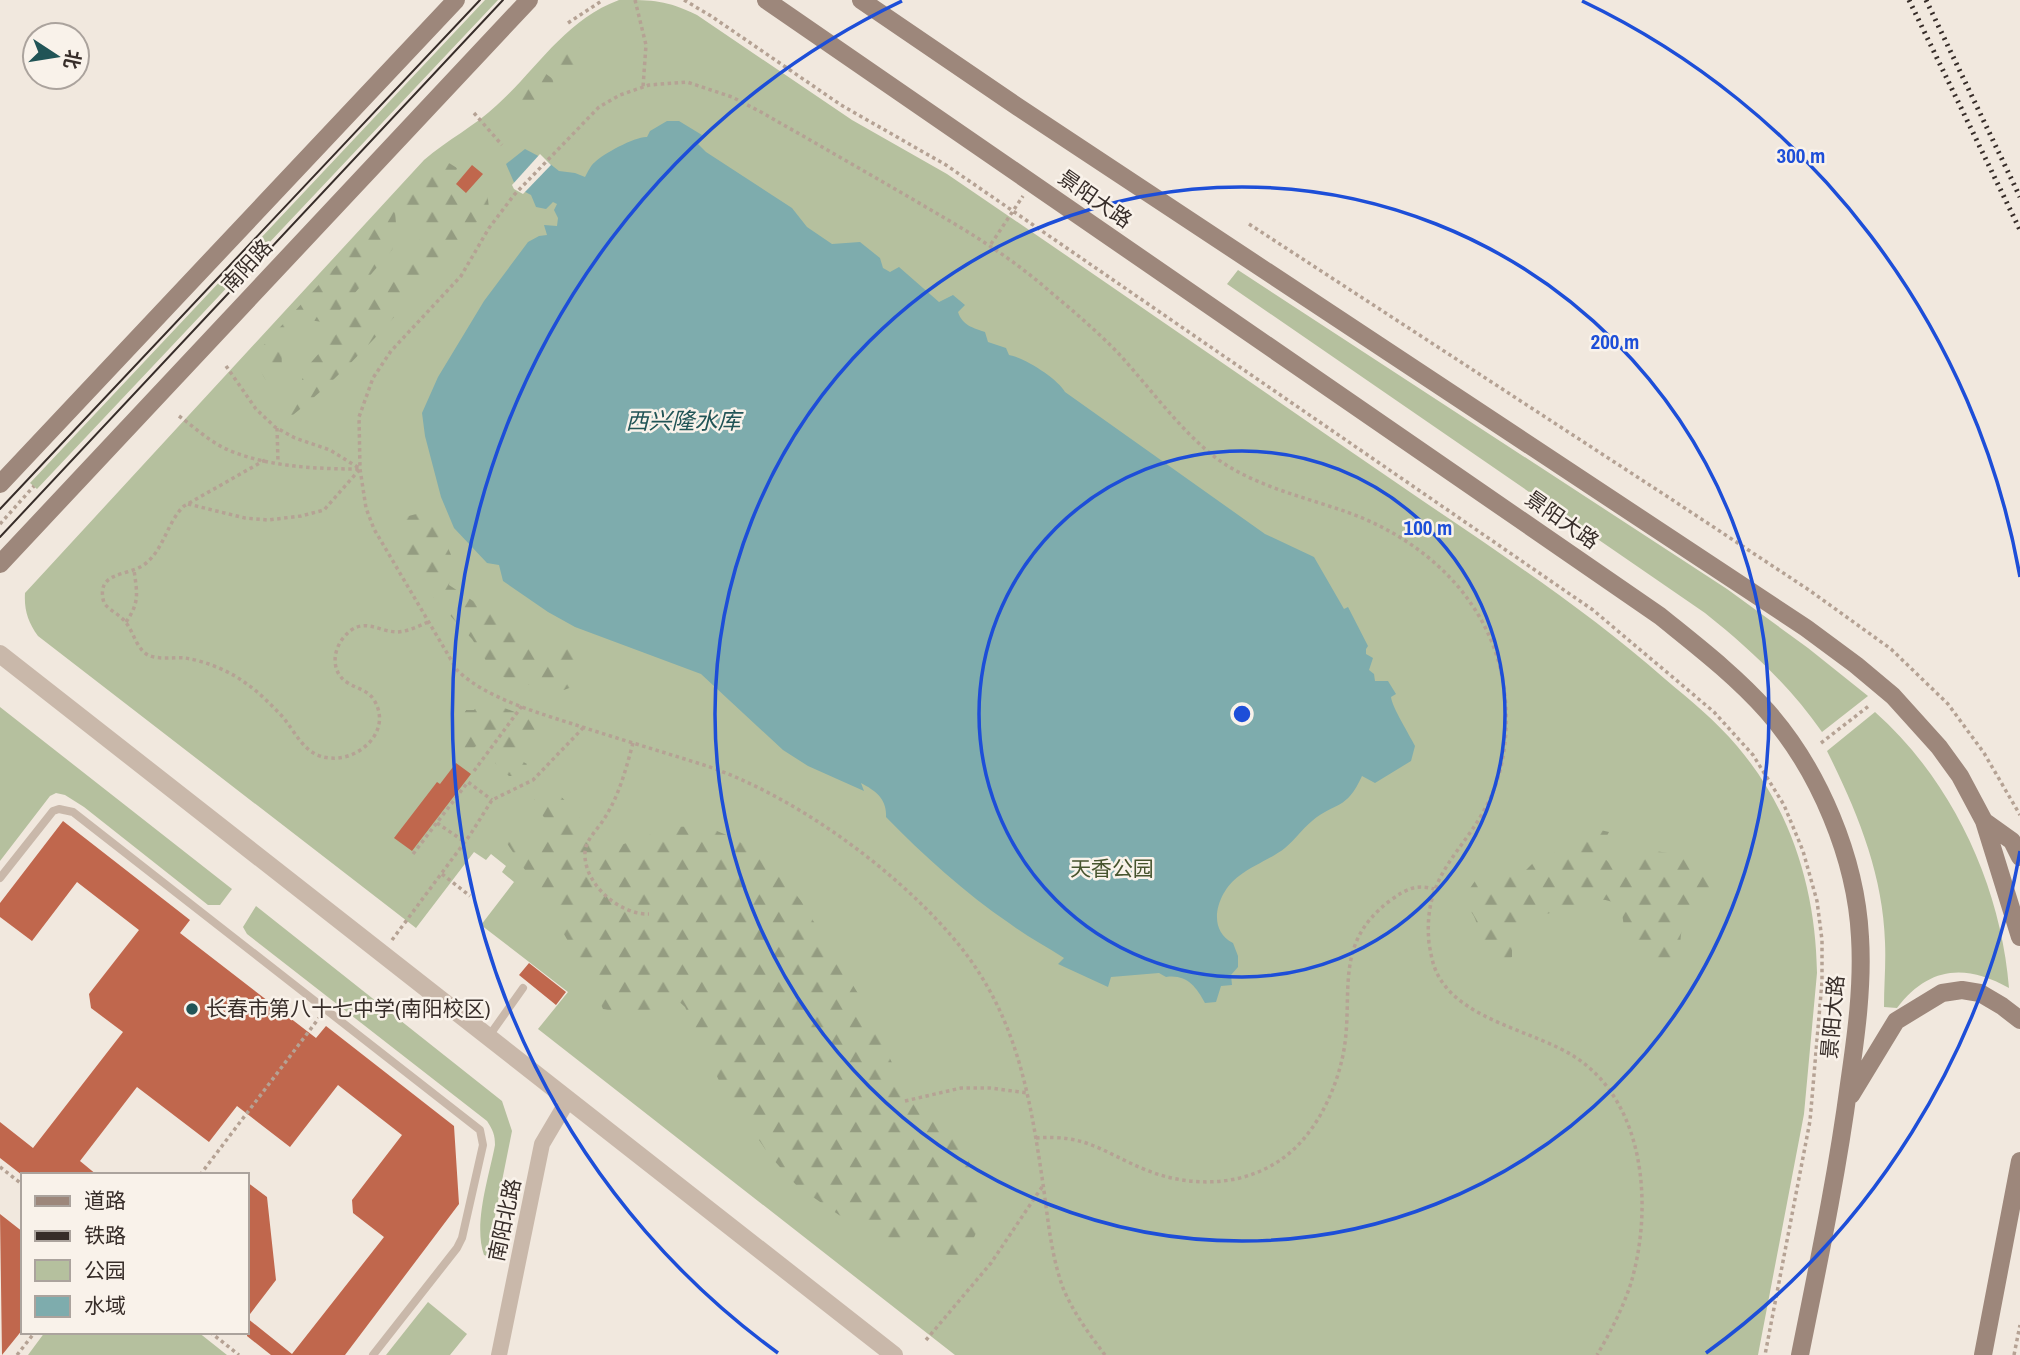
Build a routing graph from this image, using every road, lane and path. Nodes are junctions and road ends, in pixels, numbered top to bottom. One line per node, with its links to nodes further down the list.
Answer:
1 (456, 0): 22 (main road, 南阳路)
2 (529, 0): 26 (main road, 南阳路)
3 (603, 0): 8 (path)
4 (635, 0): 9 (path)
5 (684, 0): 13 (path)
6 (766, 0): 12 (main road, 景阳大路)
7 (861, 0): 39 (main road, 景阳大路)
8 (568, 23)
9 (643, 88): 15 (path); 21 (path)
10 (474, 113): 11 (path)
11 (502, 145)
12 (1032, 183): 13 (path); 58 (main road, 景阳大路)
13 (1013, 211): 15 (path); 76 (path)
14 (1249, 225): 38 (path)
15 (991, 244): 46 (path)
16 (226, 366): 18 (path)
17 (179, 416): 19 (path)
18 (277, 428): 20 (path); 21 (path)
19 (265, 460): 20 (path); 24 (path)
20 (278, 462): 21 (path)
21 (360, 469): 24 (path); 29 (path)
22 (0, 484)
23 (34, 486): 25 (path)
24 (186, 504): 27 (path)
25 (0, 524)
26 (0, 564)
27 (134, 570): 28 (path); 28 (path)
28 (126, 622): 29 (path)
29 (428, 622): 32 (path)
30 (0, 654): 50 (street)
31 (1870, 705): 35 (path)
32 (522, 706): 33 (path); 36 (path)
33 (584, 727): 34 (path); 37 (path)
34 (633, 743): 48 (path); 55 (path)
35 (1821, 743)
36 (474, 771)
37 (492, 800): 40 (path); 41 (path)
38 (2020, 815)
39 (1984, 821): 43 (main road); 49 (main road, 景阳大路)
40 (437, 823): 41 (path); 42 (path)
41 (465, 842): 44 (path)
42 (413, 854)
43 (2020, 857)
44 (442, 874): 47 (path); 50 (path)
45 (0, 878): 52 (lane)
46 (1434, 889): 59 (path); 75 (path)
47 (470, 896)
48 (649, 914)
49 (2020, 937)
50 (383, 952): 54 (street)
51 (523, 988): 54 (lane)
52 (326, 1009): 62 (path); 71 (lane)
53 (2020, 1020): 58 (main road)
54 (489, 1036): 56 (street)
55 (1028, 1093): 57 (path); 59 (path)
56 (568, 1100): 72 (street, 南阳北路); 73 (street)
57 (905, 1101)
58 (1847, 1102): 77 (main road, 景阳大路)
59 (1036, 1138): 64 (path)
60 (2020, 1161): 78 (main road)
61 (0, 1167): 63 (path)
62 (202, 1173)
63 (21, 1183)
64 (1043, 1185): 68 (path); 74 (path)
65 (2020, 1325): 79 (path)
66 (33, 1334): 69 (path)
67 (213, 1334): 70 (path)
68 (926, 1340)
69 (17, 1355)
70 (239, 1355)
71 (373, 1355)
72 (499, 1355)
73 (894, 1355)
74 (1105, 1355)
75 (1597, 1355)
76 (1765, 1355)
77 (1800, 1355)
78 (1983, 1355)
79 (2014, 1355)

